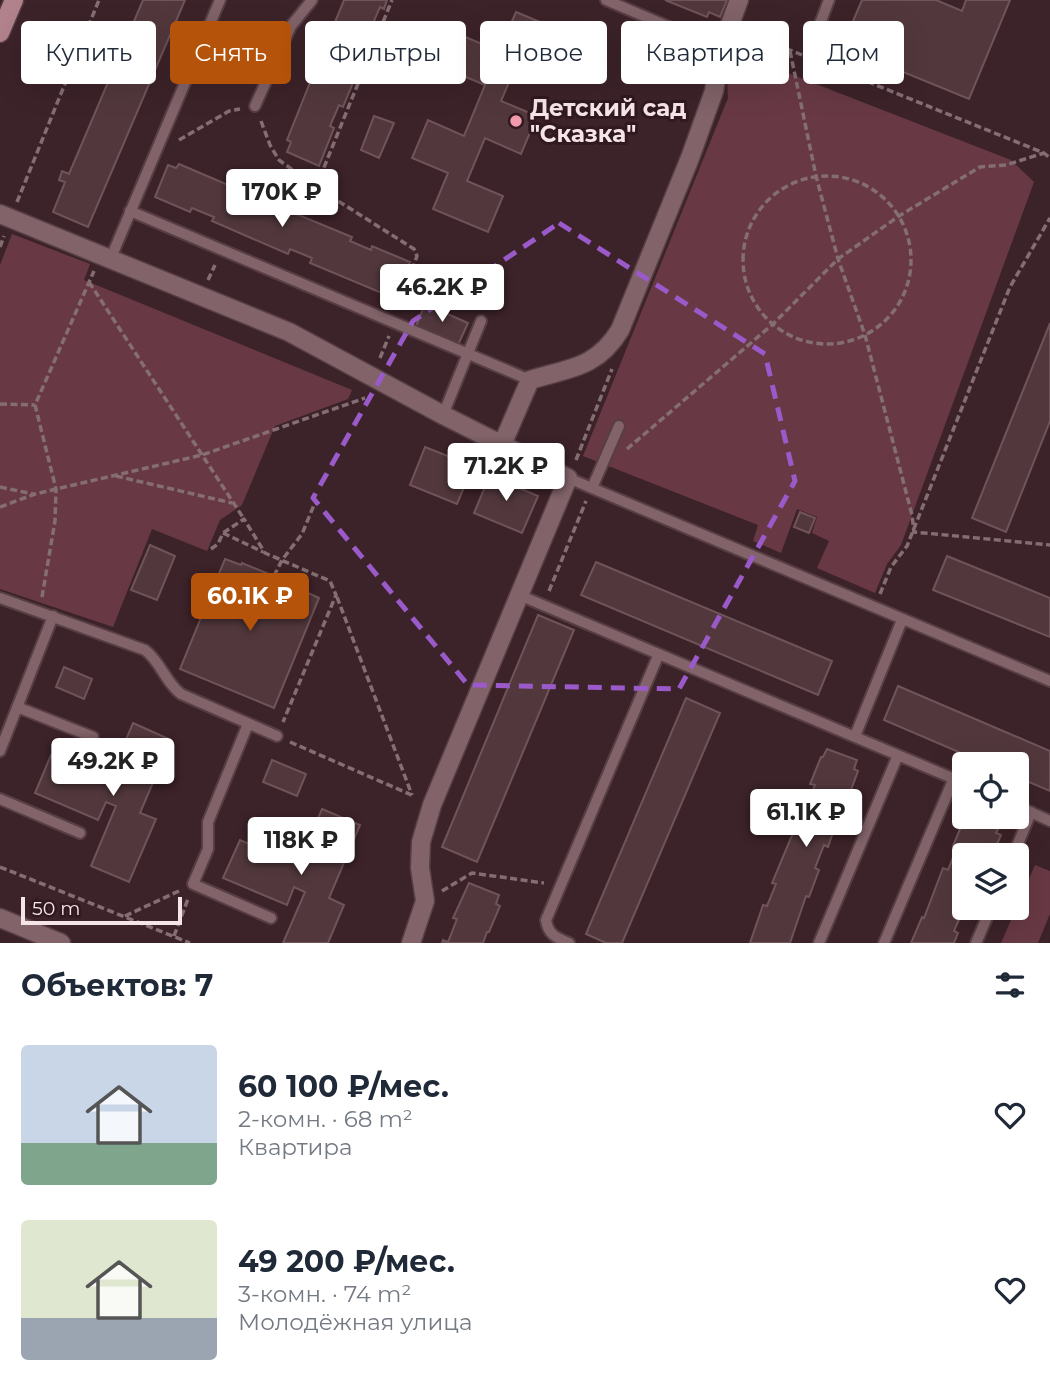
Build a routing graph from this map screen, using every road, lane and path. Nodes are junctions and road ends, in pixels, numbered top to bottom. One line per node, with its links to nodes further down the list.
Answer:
1 (14, 0): 12 (main road)
2 (99, 0): 22 (path)
3 (219, 0): 17 (lane)
4 (312, 0): 15 (lane)
5 (392, 0): 20 (path)
6 (606, 0): 9 (lane)
7 (739, 0): 10 (street)
8 (829, 0): 11 (lane)
9 (655, 21)
10 (731, 21)
11 (821, 21)
12 (0, 33)
13 (790, 51): 16 (path); 19 (path)
14 (715, 84): 35 (street)
15 (255, 106): 17 (path); 20 (path)
16 (1044, 153): 18 (path); 23 (path)
17 (153, 155): 21 (lane)
18 (1050, 158)
19 (816, 176): 23 (path); 26 (path); 31 (path)
20 (316, 187): 30 (path)
21 (130, 211): 25 (lane); 27 (lane)
22 (5, 216): 27 (street)
23 (899, 216): 26 (path); 32 (path)
24 (1050, 218): 54 (path)
25 (222, 250): 28 (path); 30 (lane)
26 (838, 259): 31 (path); 32 (path)
27 (110, 260): 28 (street)
28 (201, 296): 34 (street)
29 (481, 321): 33 (lane)
30 (393, 323): 33 (lane); 34 (path)
31 (773, 324): 32 (path); 43 (path)
32 (865, 335): 54 (path)
33 (468, 355): 35 (lane); 39 (lane)
34 (374, 377): 39 (street)
35 (530, 380): 41 (street)
36 (365, 398): 42 (path)
37 (0, 404): 38 (path)
38 (35, 405): 42 (path); 48 (path)
39 (443, 415): 41 (street)
40 (619, 426): 43 (lane)
41 (502, 444): 45 (street)
42 (202, 455): 44 (path); 50 (path)
43 (598, 474): 47 (lane)
44 (115, 476): 48 (path); 50 (path)
45 (568, 478): 47 (lane); 62 (street)
46 (0, 487): 49 (path)
47 (592, 488): 64 (path); 65 (lane)
48 (56, 489): 49 (path); 66 (path)
49 (35, 494): 52 (path)
50 (234, 503): 53 (path)
51 (314, 505): 59 (path)
52 (0, 507)
53 (244, 519): 55 (path); 58 (path)
54 (914, 532): 56 (path); 65 (path)
55 (223, 533): 57 (path); 58 (path)
56 (1050, 545)
57 (211, 549)
58 (265, 553): 59 (path)
59 (282, 560): 60 (path); 61 (path)
60 (274, 576)
61 (336, 595): 73 (path); 79 (path)
62 (519, 595): 64 (lane); 82 (street)
63 (0, 598): 66 (lane)
64 (542, 606): 69 (lane)
65 (875, 608): 68 (lane)
66 (39, 612): 67 (lane)
67 (53, 617): 71 (lane); 72 (lane)
68 (902, 620): 70 (lane); 74 (lane)
69 (658, 656): 74 (lane); 89 (lane)
70 (1050, 681)
71 (17, 707): 75 (lane); 76 (lane)
72 (248, 724): 73 (lane); 88 (lane)
73 (277, 736): 79 (path)
74 (855, 736): 77 (lane)
75 (93, 737)
76 (0, 751)
77 (898, 754): 78 (lane); 100 (lane)
78 (952, 778)
79 (412, 795): 82 (path)
80 (952, 796): 101 (lane)
81 (0, 799): 85 (lane)
82 (432, 805): 90 (street)
83 (1031, 813): 84 (lane); 86 (lane)
84 (1050, 821)
85 (80, 833)
86 (1018, 843)
87 (0, 867): 91 (path)
88 (193, 884): 91 (path); 93 (lane); 95 (path)
89 (561, 885): 90 (path); 99 (lane)
90 (425, 901): 98 (street)
91 (125, 916): 95 (path)
92 (0, 918): 96 (street)
93 (271, 918)
94 (985, 920): 102 (lane)
95 (173, 936): 97 (path)
96 (61, 943)
97 (190, 943)
98 (411, 943)
99 (569, 943)
100 (819, 943)
101 (884, 943)
102 (976, 943)

